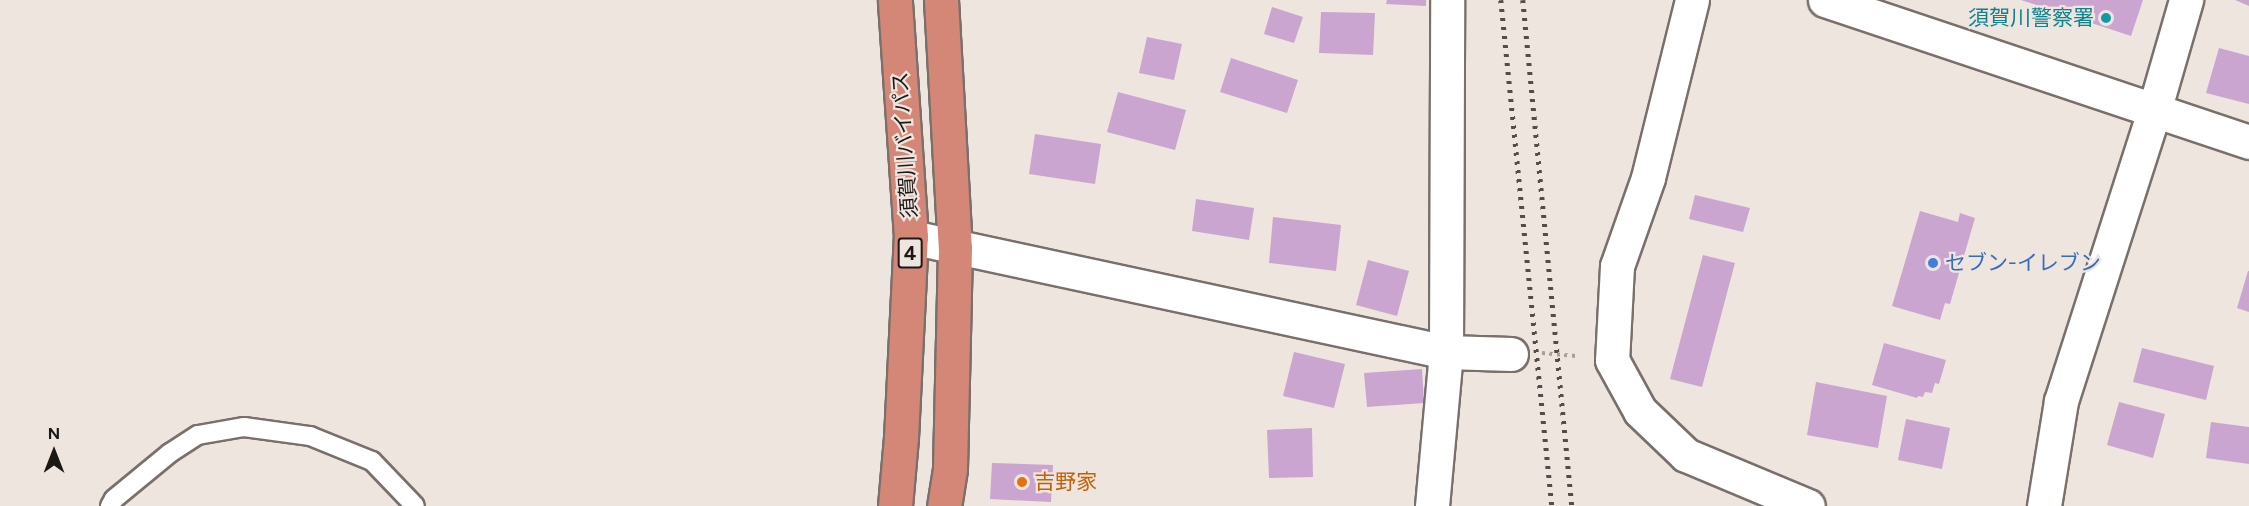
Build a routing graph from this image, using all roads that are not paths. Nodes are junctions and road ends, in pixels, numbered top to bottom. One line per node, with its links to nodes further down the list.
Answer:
1 (895, 0): 9 (highway, 須賀川バイパス / 4)
2 (941, 0): 10 (highway, 須賀川バイパス / 4)
3 (1447, 0): 11 (street)
4 (1692, 0): 18 (street)
5 (1825, 0): 7 (street)
6 (2186, 0): 7 (street)
7 (2154, 111): 8 (street); 19 (street)
8 (2249, 142)
9 (911, 237): 10 (street); 15 (highway, 須賀川バイパス / 4)
10 (954, 248): 11 (street); 16 (highway, 須賀川バイパス / 4)
11 (1446, 352): 12 (street); 17 (street)
12 (1511, 354)
13 (110, 506): 14 (lane)
14 (415, 506)
15 (895, 506)
16 (944, 506)
17 (1432, 506)
18 (1808, 506)
19 (2044, 506)

